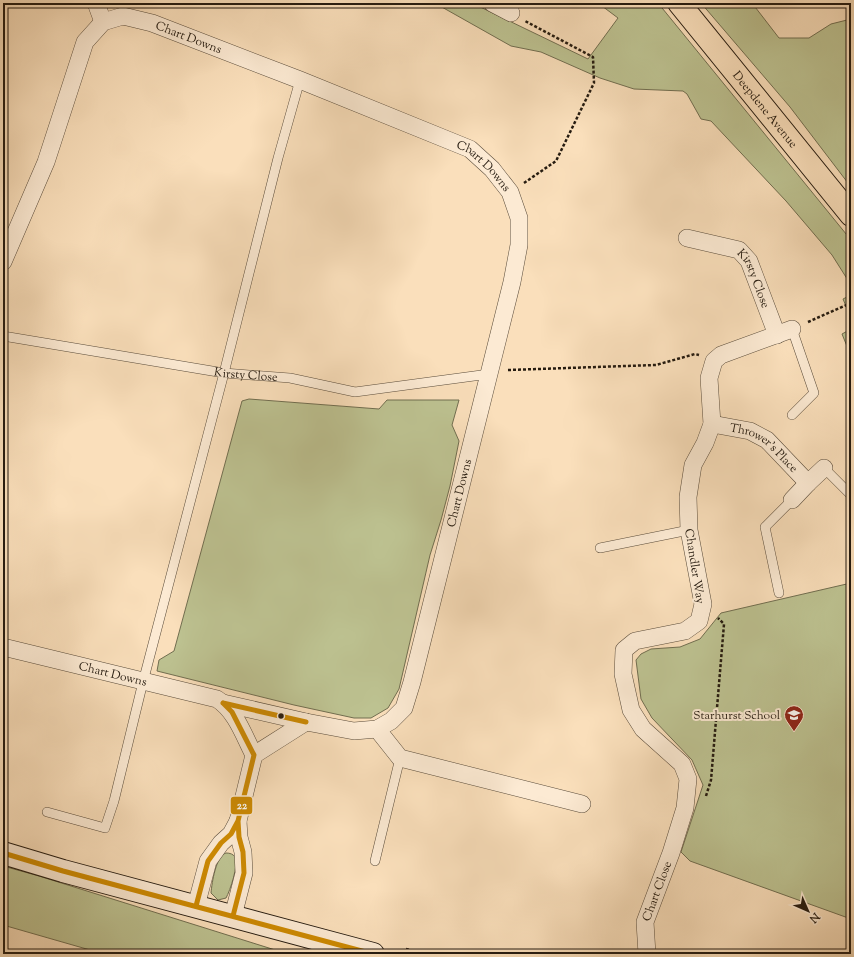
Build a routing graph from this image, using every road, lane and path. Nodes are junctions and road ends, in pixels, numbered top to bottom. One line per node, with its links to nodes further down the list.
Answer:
1 (96, 3): 7 (street)
2 (492, 3): 5 (street)
3 (679, 3): 10 (highway, Deepdene Avenue)
4 (845, 3): 6 (path)
5 (511, 13): 9 (path)
6 (851, 17)
7 (103, 22): 8 (street, Chart Downs); 12 (street)
8 (300, 80): 9 (street, Chart Downs); 17 (lane)
9 (510, 192): 18 (street, Chart Downs)
10 (851, 215)
11 (687, 238): 14 (street, Kirsty Close)
12 (3, 262)
13 (851, 303): 14 (path)
14 (785, 332): 16 (street); 19 (lane)
15 (3, 336): 17 (lane, Kirsty Close)
16 (714, 361): 18 (path); 20 (street, Chandler Way)
17 (224, 373): 18 (lane, Kirsty Close); 30 (lane)
18 (489, 374): 33 (street, Chart Downs)
19 (792, 415)
20 (712, 424): 22 (street, Thrower's Place); 25 (street, Chandler Way)
21 (824, 468): 22 (street, Thrower's Place); 23 (lane)
22 (808, 483): 24 (street, Thrower's Place)
23 (851, 494)
24 (792, 500): 27 (lane)
25 (688, 530): 26 (lane); 28 (street, Chandler Way)
26 (600, 548)
27 (779, 593)
28 (703, 604): 36 (path); 41 (street, Chandler Way)
29 (3, 647): 30 (street, Chart Downs)
30 (143, 682): 31 (street, Chart Downs); 38 (lane)
31 (223, 703): 32 (street, Chart Downs); 34 (street)
32 (306, 722): 33 (street, Chart Downs); 34 (street)
33 (377, 729): 35 (street)
34 (254, 755): 39 (street)
35 (400, 758): 37 (street); 42 (lane)
36 (704, 801)
37 (582, 804)
38 (47, 812)
39 (238, 821): 43 (street); 44 (street)
40 (3, 853): 43 (street)
41 (671, 853): 48 (street, Chart Close)
42 (375, 861)
43 (196, 906): 44 (street)
44 (233, 916): 46 (street)
45 (406, 949): 47 (path)
46 (373, 954)
47 (425, 954)
48 (647, 954)

